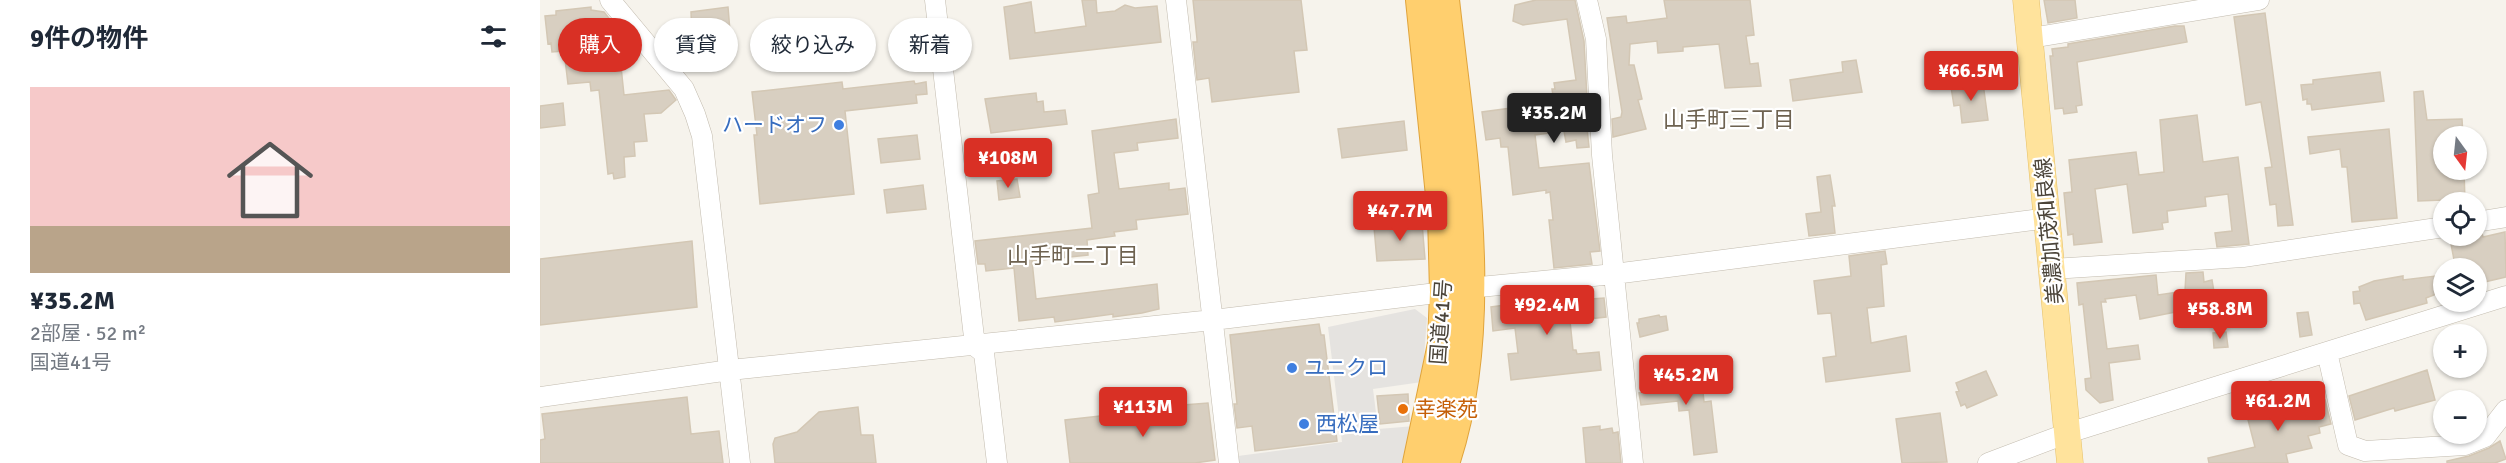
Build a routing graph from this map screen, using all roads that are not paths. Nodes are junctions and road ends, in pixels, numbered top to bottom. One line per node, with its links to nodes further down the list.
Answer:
1 (610, 0): 21 (street)
2 (935, 0): 19 (street)
3 (1176, 0): 18 (street)
4 (1421, 0): 16 (highway, 国道41号)
5 (1444, 0): 16 (highway, 国道41号)
6 (1587, 0): 15 (street)
7 (2026, 0): 9 (main road, 美濃加茂和良線)
8 (2259, 0): 9 (street)
9 (2031, 38): 10 (main road, 美濃加茂和良線)
10 (2048, 218): 14 (main road, 美濃加茂和良線); 15 (street)
11 (2506, 218): 12 (street)
12 (2487, 221)
13 (2433, 229): 14 (street)
14 (2052, 269): 24 (main road, 美濃加茂和良線)
15 (1614, 274): 16 (street); 30 (street)
16 (1457, 290): 18 (street); 28 (highway, 国道41号); 29 (highway, 国道41号)
17 (2506, 296): 20 (street)
18 (1213, 320): 19 (street); 27 (street)
19 (975, 346): 21 (street); 26 (street)
20 (2327, 352): 23 (street); 24 (street)
21 (730, 370): 22 (street); 25 (street)
22 (540, 397)
23 (2506, 410)
24 (2068, 433): 31 (street); 32 (main road, 美濃加茂和良線)
25 (740, 463)
26 (997, 463)
27 (1229, 463)
28 (1418, 463)
29 (1444, 463)
30 (1633, 463)
31 (1988, 463)
32 (2070, 463)

